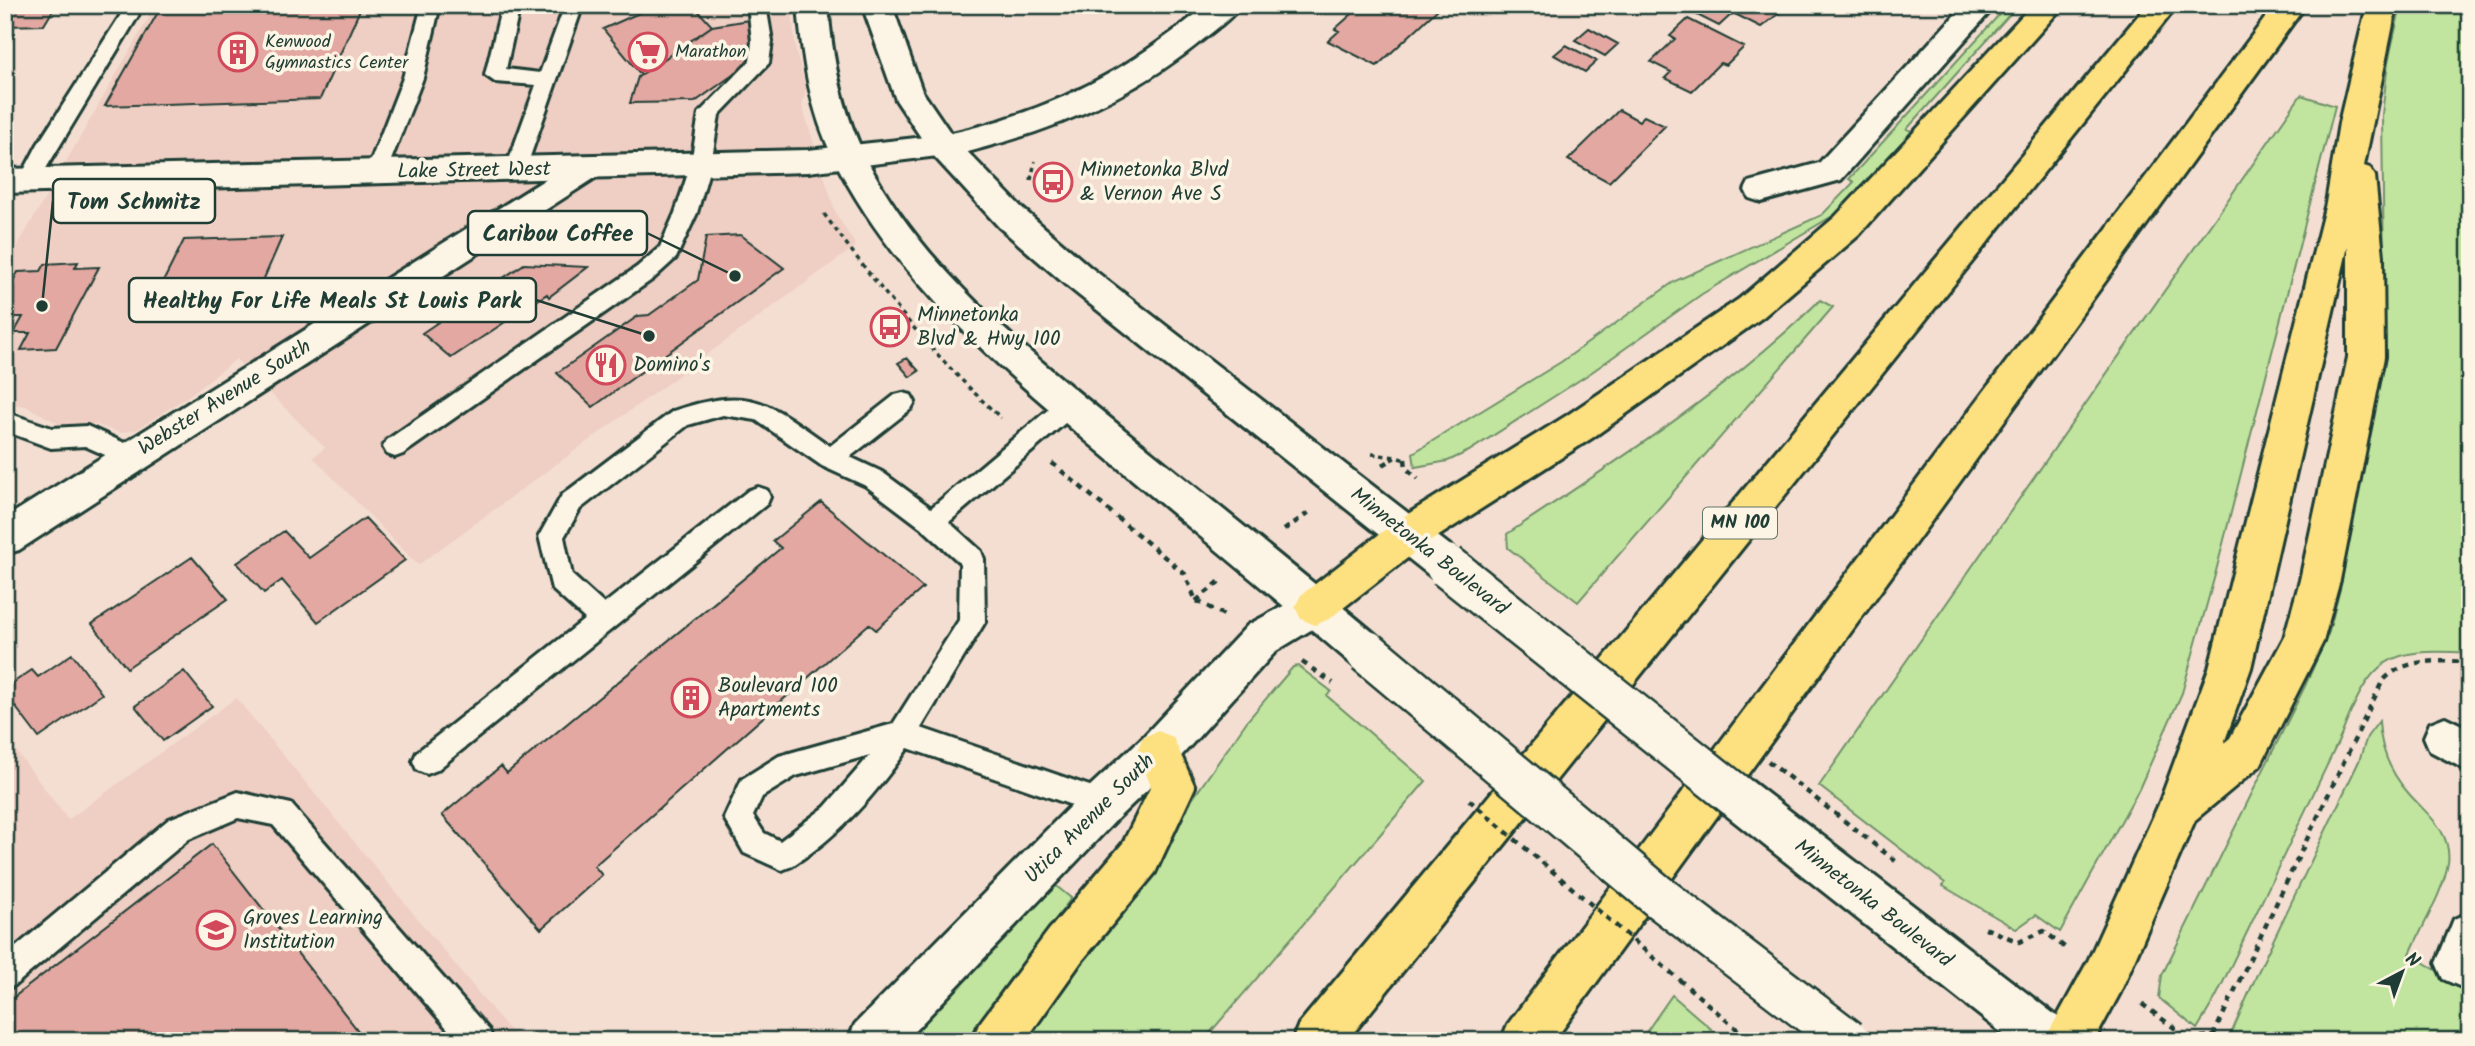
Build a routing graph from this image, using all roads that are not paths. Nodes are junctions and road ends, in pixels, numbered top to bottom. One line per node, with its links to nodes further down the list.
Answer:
1 (132, 5): 22 (lane)
2 (431, 5): 21 (lane)
3 (511, 5): 14 (lane)
4 (575, 5): 14 (lane)
5 (757, 5): 18 (lane)
6 (813, 5): 17 (main road)
7 (877, 5): 16 (main road, Minnetonka Boulevard)
8 (1226, 5): 16 (main road, Lake Street West)
9 (1981, 5): 23 (main road)
10 (2049, 5): 32 (highway)
11 (2163, 5): 45 (highway, MN 100)
12 (2291, 5): 46 (highway)
13 (2382, 5): 15 (highway)
14 (547, 80): 20 (lane)
15 (2355, 123): 40 (highway); 40 (highway)
16 (943, 146): 17 (main road, Lake Street West); 32 (main road, Minnetonka Boulevard)
17 (850, 158): 18 (main road, Lake Street West); 25 (main road)
18 (701, 164): 19 (main road, Lake Street West); 27 (lane)
19 (587, 168): 20 (main road, Lake Street West); 28 (main road, Webster Avenue South)
20 (515, 171): 21 (main road, Lake Street West)
21 (376, 173): 22 (main road, Lake Street West)
22 (17, 181)
23 (1761, 190)
24 (903, 401): 29 (lane)
25 (1070, 405): 31 (lane); 34 (main road)
26 (5, 421): 28 (lane)
27 (395, 447)
28 (132, 457): 33 (main road, Webster Avenue South)
29 (830, 460): 31 (lane); 35 (lane)
30 (758, 497): 35 (lane)
31 (932, 522): 36 (lane)
32 (1409, 534): 34 (highway); 48 (main road, Minnetonka Boulevard, bridge)
33 (5, 538)
34 (1315, 607): 37 (main road, Utica Avenue South); 47 (main road, bridge)
35 (603, 620): 38 (lane)
36 (902, 734): 36 (lane); 39 (lane)
37 (1158, 751): 39 (main road, Utica Avenue South); 44 (highway)
38 (427, 761)
39 (1103, 803): 43 (main road, Utica Avenue South)
40 (2179, 808): 49 (highway)
41 (5, 975): 42 (lane)
42 (478, 1041)
43 (872, 1041)
44 (996, 1041)
45 (1317, 1041)
46 (1525, 1041)
47 (1848, 1041)
48 (2050, 1041)
49 (2068, 1041)

